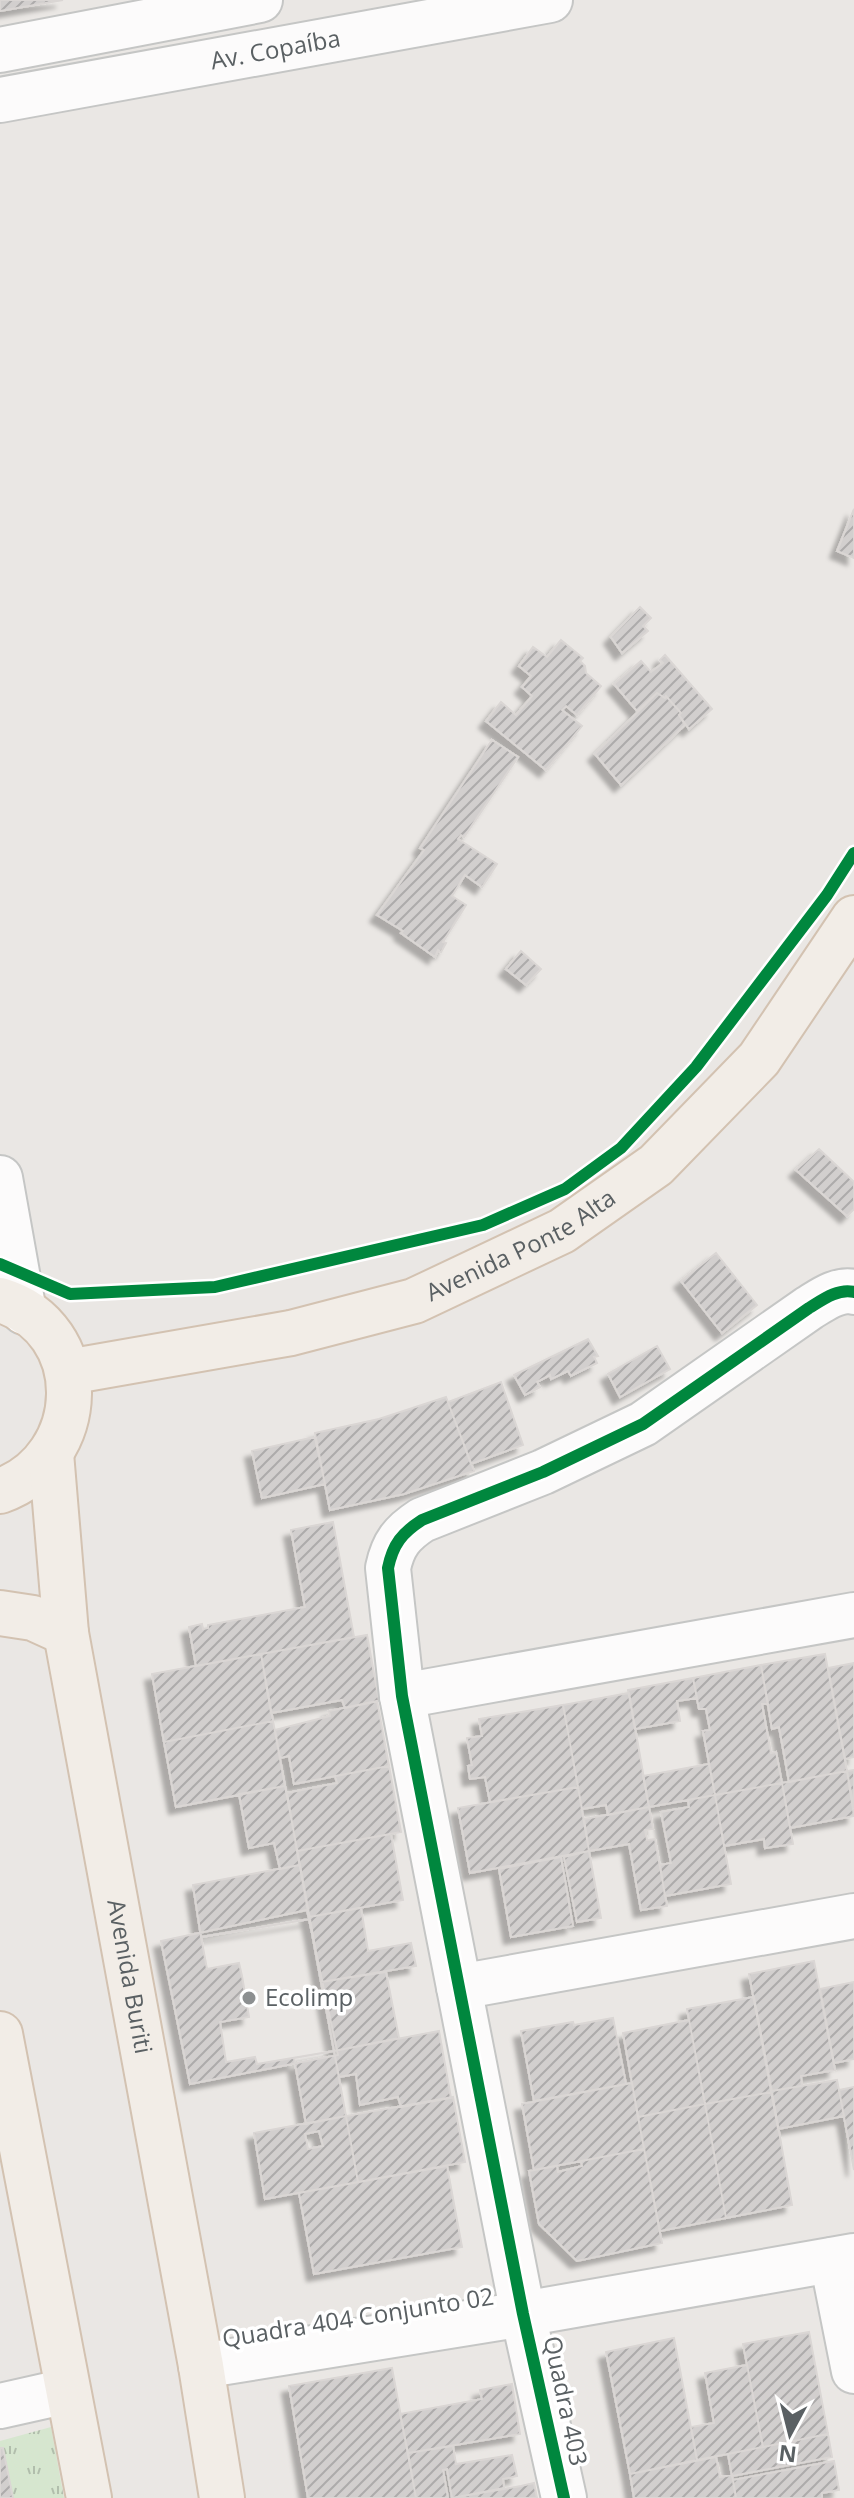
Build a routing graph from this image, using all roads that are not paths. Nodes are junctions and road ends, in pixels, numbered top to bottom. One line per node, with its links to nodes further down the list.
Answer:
1 (260, 0): 3 (street)
2 (550, 0): 4 (street, Av. Copaíba)
3 (0, 50)
4 (0, 100)
5 (854, 918): 9 (main road, Avenida Ponte Alta)
6 (0, 1178): 8 (street, Avenida Buriti)
7 (854, 1292): 15 (street, Quadra 403)
8 (12, 1306): 9 (main road, Avenida Buriti)
9 (68, 1372): 10 (main road, Avenida Buriti)
10 (51, 1453): 11 (main road, Avenida Buriti); 14 (main road, Avenida Buriti)
11 (0, 1491)
12 (0, 1613): 14 (main road)
13 (854, 1615): 15 (street)
14 (66, 1633): 21 (main road, Avenida Buriti)
15 (402, 1696): 17 (street, Quadra 403)
16 (854, 1916): 17 (street)
17 (459, 1987): 20 (street, Quadra 403)
18 (0, 2034): 23 (main road)
19 (843, 2258): 20 (street, Quadra 404 Conjunto 02); 22 (street)
20 (523, 2314): 21 (street, Quadra 404 Conjunto 02); 27 (street, Quadra 403)
21 (201, 2366): 26 (main road, Avenida Buriti)
22 (854, 2371)
23 (67, 2391): 24 (street); 25 (main road)
24 (0, 2406)
25 (89, 2498)
26 (222, 2498)
27 (564, 2498)

